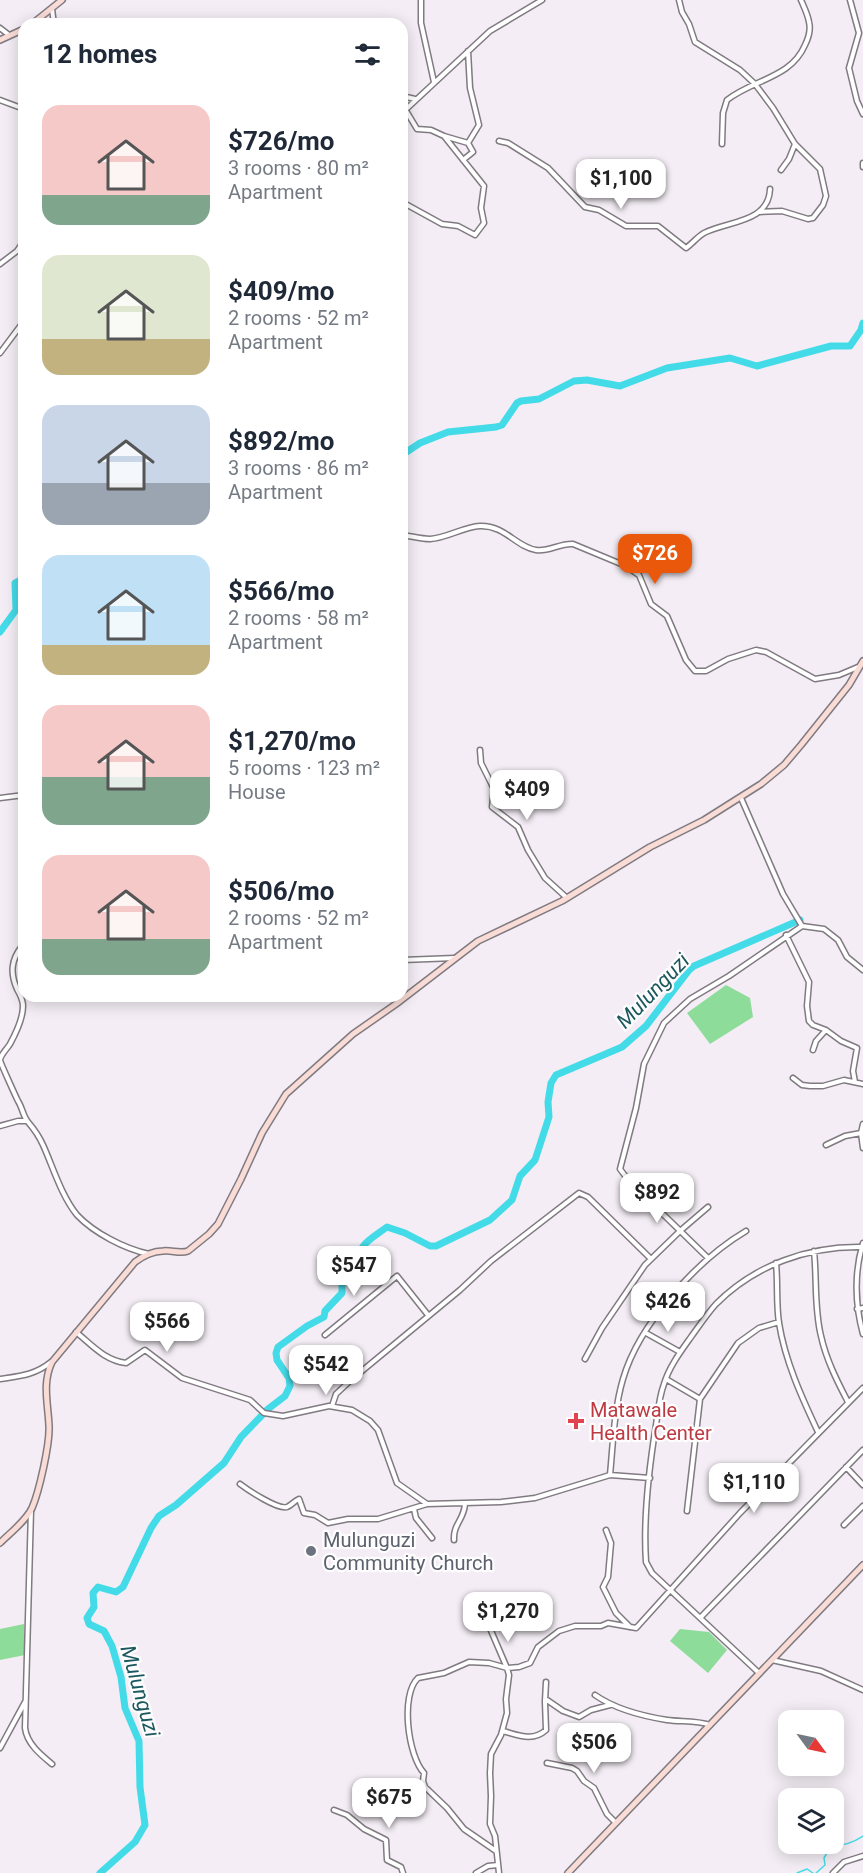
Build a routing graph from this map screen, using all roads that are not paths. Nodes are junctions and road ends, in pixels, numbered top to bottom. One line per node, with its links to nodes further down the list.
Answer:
1 (62, 0): 7 (street)
2 (421, 0): 15 (street)
3 (542, 0): 14 (street)
4 (679, 0): 16 (street)
5 (801, 0): 16 (street)
6 (850, 0): 22 (street)
7 (52, 9): 8 (street); 9 (street)
8 (40, 18)
9 (53, 18)
10 (0, 28): 12 (street)
11 (18, 32): 12 (street)
12 (10, 35): 13 (street)
13 (0, 39)
14 (468, 50): 15 (street); 26 (street)
15 (434, 82): 18 (street)
16 (755, 84): 27 (street); 28 (street)
17 (408, 97): 18 (street)
18 (415, 99): 21 (street)
19 (0, 100): 20 (street)
20 (18, 107)
21 (408, 107)
22 (863, 114)
23 (408, 117): 24 (street)
24 (444, 136): 26 (street); 29 (street)
25 (500, 141): 33 (street)
26 (468, 143): 29 (street)
27 (722, 144)
28 (795, 144): 30 (street); 33 (street)
29 (463, 160): 32 (street)
30 (781, 170)
31 (770, 189): 33 (street)
32 (408, 205)
33 (759, 212)
34 (18, 248): 35 (street)
35 (0, 264)
36 (18, 329): 37 (street)
37 (0, 353)
38 (408, 536): 39 (street)
39 (862, 663): 43 (street)
40 (480, 750): 44 (street)
41 (18, 796): 42 (street)
42 (0, 798)
43 (741, 798): 44 (street); 45 (street)
44 (567, 898): 48 (street)
45 (802, 926): 46 (street); 50 (street)
46 (786, 935): 55 (street); 67 (street)
47 (18, 951): 51 (street)
48 (455, 957): 49 (street); 52 (street)
49 (408, 960)
50 (863, 970)
51 (18, 990)
52 (408, 994)
53 (23, 1002): 60 (street)
54 (398, 1002): 73 (street)
55 (826, 1030): 56 (street); 58 (street)
56 (813, 1050)
57 (792, 1078): 58 (street)
58 (855, 1082): 59 (street)
59 (863, 1084)
60 (27, 1121): 62 (street); 73 (street)
61 (863, 1124): 63 (street)
62 (0, 1126)
63 (861, 1133): 64 (street); 65 (street)
64 (825, 1145)
65 (863, 1148)
66 (684, 1177): 67 (street)
67 (651, 1203): 69 (street)
68 (708, 1207): 69 (street)
69 (680, 1231): 74 (street); 75 (street)
70 (746, 1231): 75 (street)
71 (862, 1245): 72 (street); 78 (street)
72 (814, 1251): 76 (street); 92 (street)
73 (150, 1254): 81 (street)
74 (650, 1258): 79 (street); 86 (street)
75 (708, 1258): 82 (street)
76 (776, 1263): 80 (street); 85 (street)
77 (863, 1308): 78 (street)
78 (857, 1309): 83 (street)
79 (428, 1315): 84 (street); 93 (street)
80 (779, 1322): 91 (street); 94 (street)
81 (76, 1332): 87 (street); 93 (street)
82 (646, 1333): 85 (street); 97 (street)
83 (863, 1334)
84 (325, 1335)
85 (680, 1352): 89 (street)
86 (585, 1359)
87 (52, 1362): 88 (street); 105 (street)
88 (0, 1379)
89 (666, 1379): 91 (street); 98 (street)
90 (863, 1388): 92 (street)
91 (700, 1399): 106 (street)
92 (848, 1402): 94 (street)
93 (332, 1406): 101 (street)
94 (818, 1432): 113 (street)
95 (863, 1450): 96 (street)
96 (846, 1467): 100 (street); 114 (street)
97 (610, 1475): 98 (street); 102 (street)
98 (650, 1478): 113 (street)
99 (240, 1484): 104 (street)
100 (863, 1485)
101 (427, 1504): 102 (street); 104 (street)
102 (465, 1504): 110 (street)
103 (863, 1506): 107 (street)
104 (414, 1509): 109 (street)
105 (31, 1510): 111 (street); 123 (street)
106 (687, 1511)
107 (844, 1525)
108 (606, 1530): 116 (street)
109 (432, 1538)
110 (454, 1540)
111 (0, 1543)
112 (863, 1565): 117 (street)
113 (670, 1589): 114 (street); 116 (street)
114 (701, 1617): 119 (street)
115 (489, 1626): 118 (street)
116 (631, 1627): 118 (street)
117 (772, 1660): 119 (street); 121 (street)
118 (507, 1668): 127 (street); 133 (street)
119 (759, 1673): 126 (street)
120 (546, 1683): 124 (street)
121 (863, 1690)
122 (595, 1695): 125 (street)
123 (26, 1700): 128 (street); 130 (street)
124 (545, 1702): 125 (street); 127 (street)
125 (610, 1706): 126 (street)
126 (710, 1725): 132 (street)
127 (502, 1731): 133 (street)
128 (0, 1748)
129 (547, 1763): 132 (street)
130 (52, 1764)
131 (333, 1810): 136 (street)
132 (616, 1823): 139 (street)
133 (496, 1851): 135 (street)
134 (863, 1856): 140 (street)
135 (498, 1865): 137 (street); 138 (street)
136 (403, 1873)
137 (476, 1873)
138 (499, 1873)
139 (568, 1873)
140 (833, 1873)

